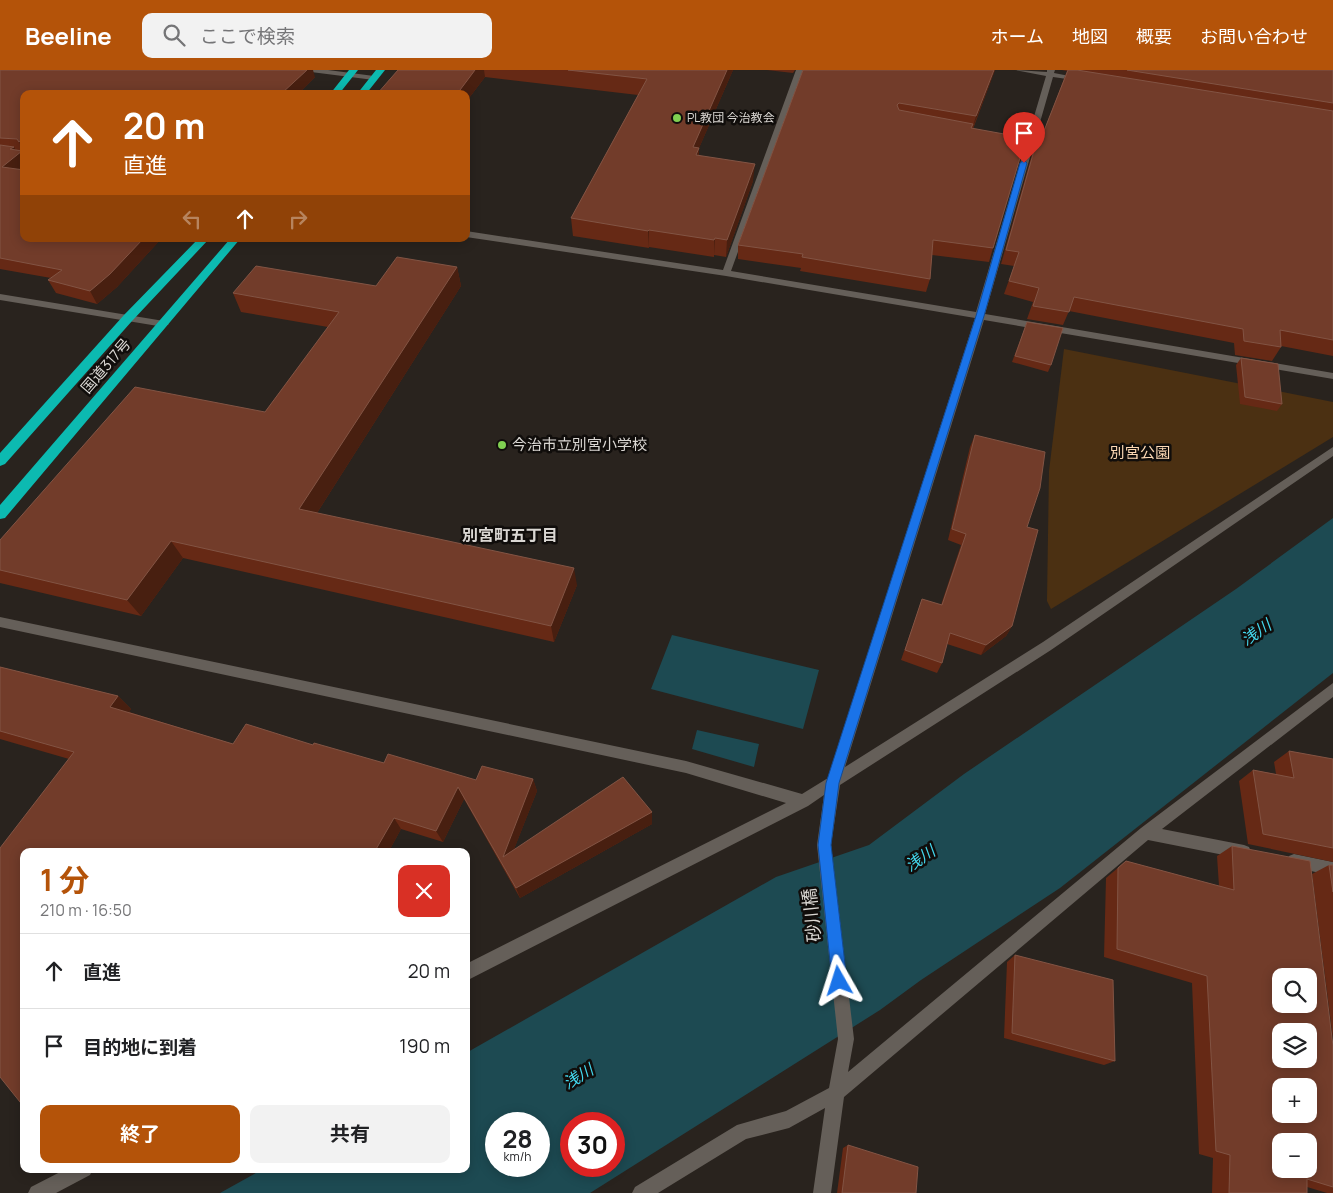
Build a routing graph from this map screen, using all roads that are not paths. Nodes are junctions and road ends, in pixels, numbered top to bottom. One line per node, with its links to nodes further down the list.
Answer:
1 (312, 70): 5 (street)
2 (382, 70): 7 (highway)
3 (800, 70): 14 (street)
4 (1019, 70): 6 (street)
5 (352, 72): 7 (street); 9 (highway)
6 (1050, 72): 8 (street); 16 (street, 砂川橋)
7 (374, 78): 10 (highway)
8 (1090, 80)
9 (337, 90)
10 (364, 90)
11 (470, 235): 14 (street)
12 (201, 242): 17 (highway, 国道317号)
13 (233, 242): 18 (highway, 国道317号)
14 (726, 273): 16 (street)
15 (0, 297): 17 (street)
16 (980, 316): 19 (street); 25 (street, 砂川橋)
17 (128, 318): 18 (street); 21 (highway, 国道317号)
18 (164, 324): 22 (highway, 国道317号)
19 (1333, 376)
20 (1333, 451): 25 (street)
21 (0, 461)
22 (0, 514)
23 (0, 622): 26 (street)
24 (1333, 690): 27 (street)
25 (833, 783): 26 (street); 34 (street, 砂川橋)
26 (803, 801): 33 (street)
27 (1146, 833): 28 (street); 34 (street)
28 (1263, 855)
29 (1282, 859): 30 (street)
30 (1302, 862): 31 (street); 32 (street)
31 (1333, 869)
32 (1304, 882)
33 (470, 971)
34 (836, 1093): 37 (street); 38 (street, 砂川橋)
35 (76, 1173): 36 (street)
36 (37, 1193)
37 (641, 1193)
38 (822, 1193)

